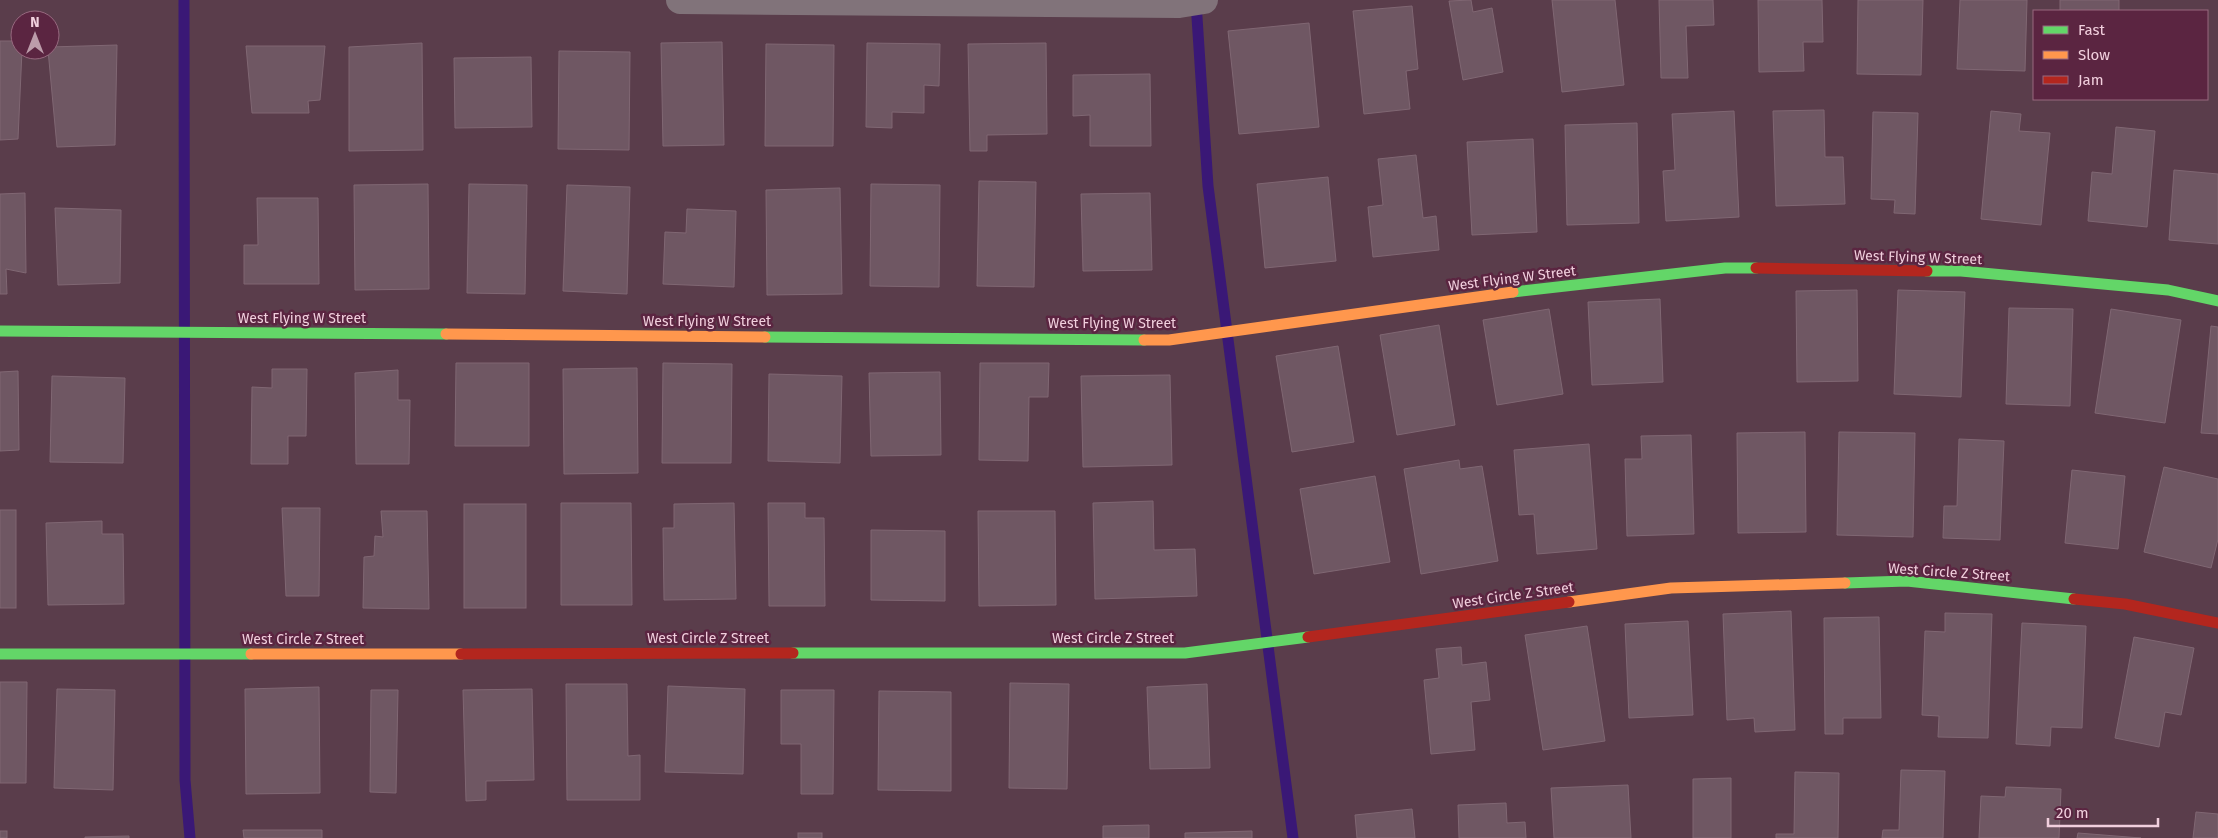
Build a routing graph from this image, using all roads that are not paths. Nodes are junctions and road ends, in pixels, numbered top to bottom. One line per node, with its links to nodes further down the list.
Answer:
1 (680, 0): 3 (street)
2 (1204, 0): 3 (street)
3 (816, 1)
4 (2218, 301): 5 (street, West Flying W Street)
5 (0, 331)
6 (2218, 623): 7 (street, West Circle Z Street)
7 (0, 654)

